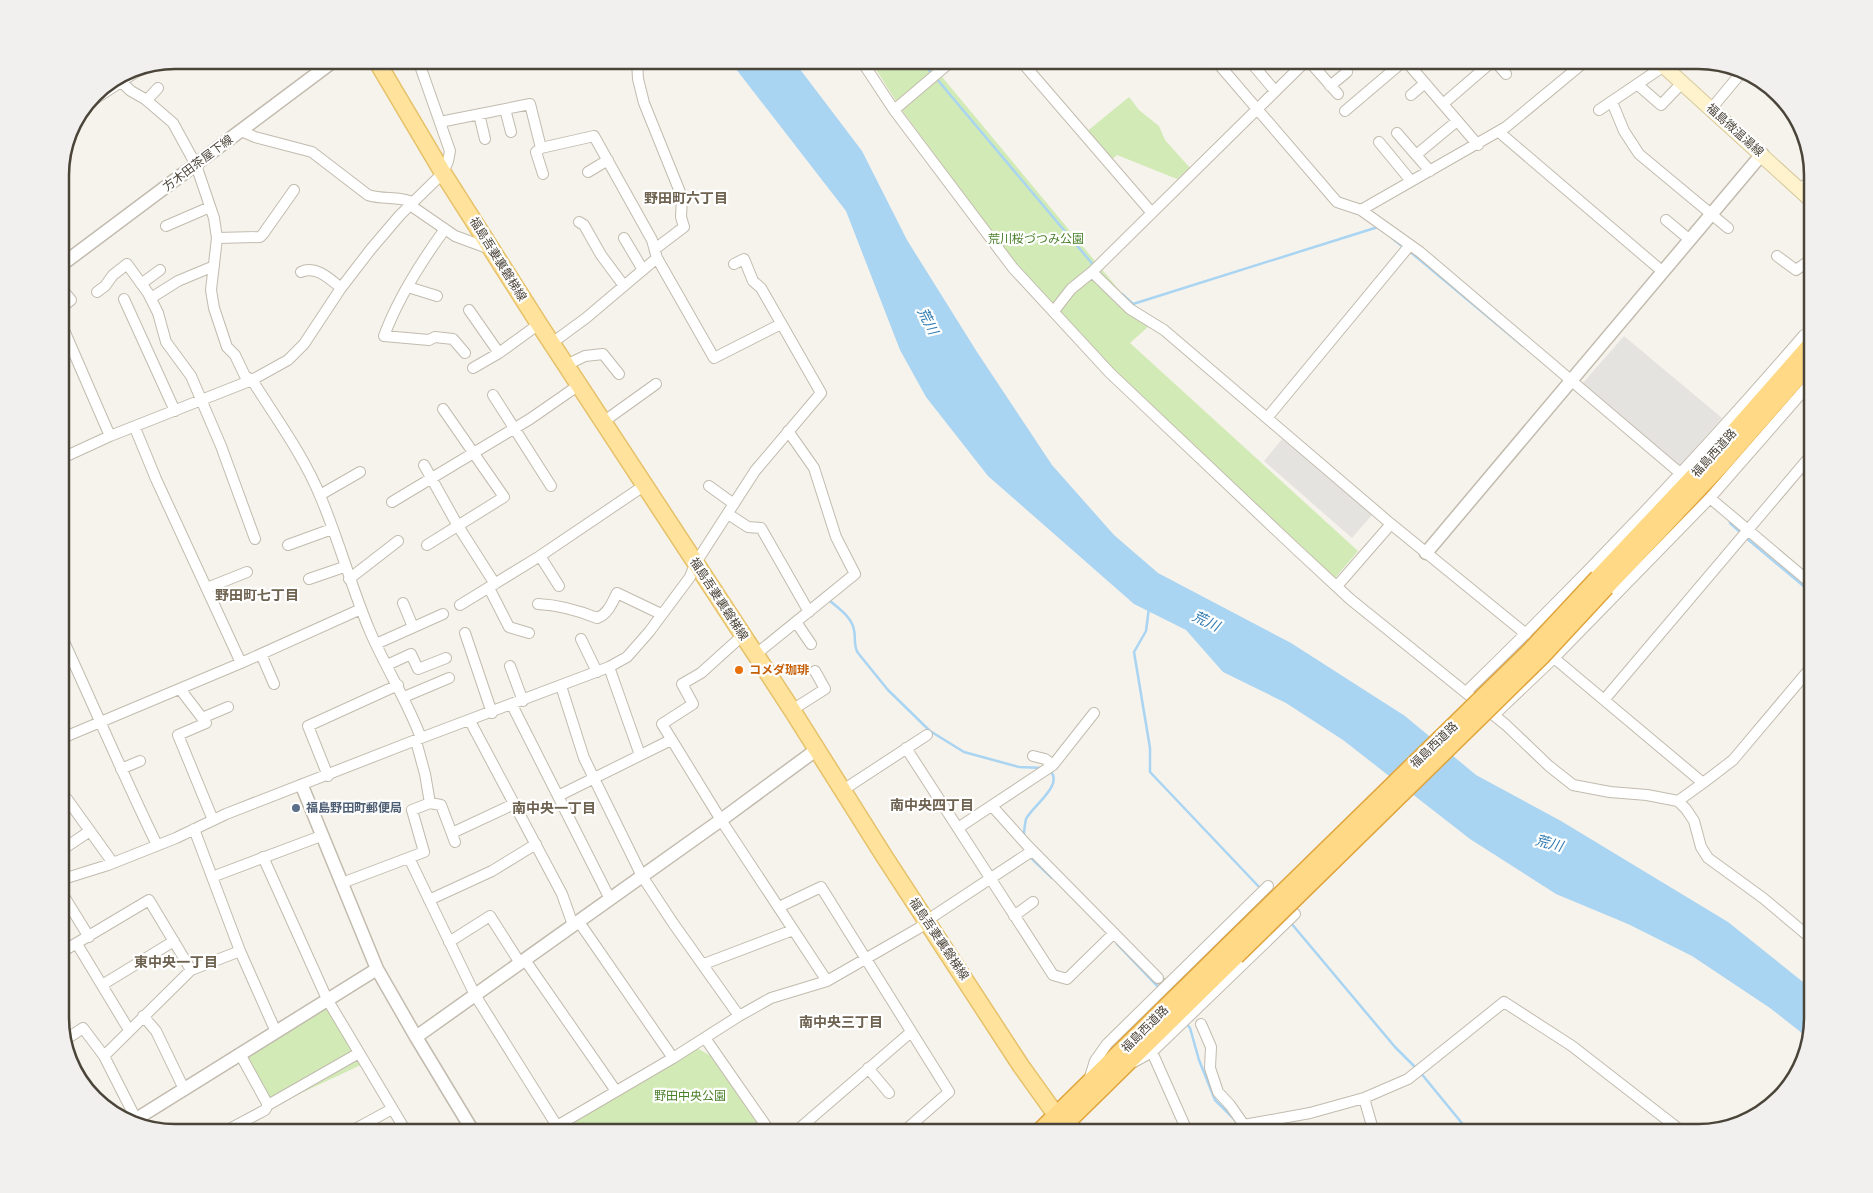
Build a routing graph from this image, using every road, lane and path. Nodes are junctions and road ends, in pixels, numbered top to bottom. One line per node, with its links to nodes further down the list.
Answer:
1 (323, 69): 41 (street, 方木田茶屋下線)
2 (381, 69): 55 (main road, 福島吾妻裏磐梯線)
3 (421, 69): 40 (street)
4 (638, 69): 77 (street)
5 (867, 69): 35 (street)
6 (942, 69): 35 (street)
7 (1028, 69): 65 (street)
8 (1222, 69): 33 (street)
9 (1257, 69): 27 (street)
10 (1298, 69): 27 (street)
11 (1315, 69): 19 (street)
12 (1394, 69): 37 (street)
13 (1413, 69): 23 (street)
14 (1484, 69): 31 (street)
15 (1502, 69): 20 (street)
16 (1576, 69): 43 (street)
17 (1654, 69): 25 (street)
18 (1667, 69): 24 (main road, 福島微温湯線)
19 (1347, 72)
20 (1506, 74)
21 (1738, 77): 34 (street)
22 (122, 83): 29 (street)
23 (1425, 83): 28 (street); 31 (street)
24 (1682, 83): 25 (street); 34 (main road, 福島微温湯線)
25 (1638, 84): 30 (street)
26 (158, 88): 29 (street)
27 (1276, 91): 33 (street)
28 (1411, 95)
29 (147, 100): 52 (street)
30 (1612, 102): 36 (street); 66 (street)
31 (1443, 104): 39 (street)
32 (505, 109): 38 (street); 42 (street); 48 (street)
33 (1257, 109): 64 (street); 65 (street)
34 (1711, 109): 49 (main road, 福島微温湯線)
35 (894, 110): 97 (street)
36 (1599, 110)
37 (1345, 111)
38 (478, 114): 40 (street); 45 (street)
39 (1457, 121): 47 (street); 50 (street)
40 (440, 122): 55 (street)
41 (241, 130): 52 (street, 方木田茶屋下線); 62 (street)
42 (511, 132)
43 (1498, 132): 47 (street); 87 (street)
44 (1397, 133): 50 (street)
45 (485, 139)
46 (1379, 142): 57 (street)
47 (1478, 145): 53 (street)
48 (541, 148): 51 (street); 56 (street)
49 (1762, 154): 60 (main road, 福島微温湯線); 66 (street)
50 (1416, 155): 53 (street)
51 (608, 160): 54 (street); 77 (street)
52 (196, 165): 63 (street); 79 (street, 方木田茶屋下線)
53 (1430, 171): 57 (street)
54 (588, 172)
55 (443, 173): 62 (street); 76 (main road, 福島吾妻裏磐梯線)
56 (543, 174)
57 (1411, 181): 64 (street)
58 (1804, 186): 60 (street)
59 (294, 190): 72 (street)
60 (1800, 190): 61 (main road, 福島微温湯線)
61 (1804, 194)
62 (411, 203): 71 (street); 91 (street)
63 (210, 207): 69 (street); 72 (street)
64 (1361, 210): 75 (street)
65 (1152, 214): 86 (street)
66 (1711, 214): 70 (street); 74 (street)
67 (1666, 220): 74 (street)
68 (579, 222): 89 (street)
69 (166, 226)
70 (1728, 228)
71 (445, 229): 76 (street); 90 (street)
72 (217, 238): 82 (street)
73 (624, 238): 84 (street)
74 (1690, 240): 87 (street)
75 (1410, 245): 111 (street); 119 (street)
76 (494, 251): 98 (main road, 福島吾妻裏磐梯線)
77 (656, 254): 84 (street); 99 (street)
78 (1777, 256): 81 (street)
79 (69, 259)
80 (734, 264): 99 (street)
81 (1804, 264)
82 (214, 266): 94 (street); 110 (street)
83 (160, 270): 88 (street)
84 (643, 270): 89 (street)
85 (301, 272): 91 (street)
86 (1092, 272): 97 (street); 119 (street)
87 (1663, 272): 111 (street)
88 (141, 284): 92 (street); 94 (street)
89 (624, 286): 102 (street)
90 (408, 287): 93 (street); 104 (street)
91 (341, 288): 110 (street)
92 (97, 292)
93 (437, 296)
94 (151, 298): 116 (street)
95 (124, 299): 118 (street)
96 (469, 310): 105 (street)
97 (1054, 311): 159 (street)
98 (539, 324): 102 (main road, 福島吾妻裏磐梯線); 105 (street)
99 (781, 324): 123 (street)
100 (1804, 335): 130 (street)
101 (69, 342): 124 (street)
102 (552, 343): 106 (main road, 福島吾妻裏磐梯線)
103 (1804, 352): 156 (highway, 福島西道路)
104 (465, 353)
105 (499, 353): 107 (street)
106 (566, 365): 109 (street); 113 (main road, 福島吾妻裏磐梯線)
107 (473, 368)
108 (1804, 370): 156 (highway, 福島西道路)
109 (620, 374)
110 (252, 380): 116 (street); 135 (street)
111 (1572, 381): 130 (street); 148 (street)
112 (656, 384): 120 (street)
113 (579, 385): 120 (main road, 福島吾妻裏磐梯線); 122 (street)
114 (493, 395): 122 (street)
115 (1804, 396): 136 (street)
116 (202, 400): 118 (street); 144 (street)
117 (443, 409): 125 (street)
118 (175, 411): 121 (street)
119 (1267, 418): 140 (street)
120 (603, 422): 132 (main road, 福島吾妻裏磐梯線)
121 (135, 428): 124 (street); 160 (street)
122 (515, 428): 125 (street); 133 (street)
123 (788, 431): 138 (street); 165 (street)
124 (110, 436): 126 (street)
125 (472, 453): 131 (street); 141 (street)
126 (69, 455)
127 (424, 465): 131 (street)
128 (1804, 465): 143 (street)
129 (360, 472): 135 (street)
130 (1680, 473): 172 (street)
131 (431, 478): 137 (street); 141 (street)
132 (645, 485): 149 (street); 150 (main road, 福島吾妻裏磐梯線)
133 (551, 486)
134 (709, 486): 138 (street)
135 (320, 495): 142 (street)
136 (1710, 498): 143 (street); 181 (street)
137 (392, 502)
138 (734, 504): 139 (street)
139 (728, 514): 150 (street); 165 (street)
140 (1390, 524): 148 (street); 159 (street)
141 (458, 526): 147 (street); 157 (street)
142 (332, 529): 146 (street); 151 (street)
143 (1748, 530): 153 (street); 196 (street)
144 (255, 539)
145 (398, 541): 155 (street)
146 (288, 545)
147 (428, 545)
148 (1426, 553): 172 (street)
149 (540, 556): 157 (street); 158 (street)
150 (696, 564): 167 (street); 173 (main road, 福島吾妻裏磐梯線)
151 (344, 567): 154 (street); 155 (street)
152 (248, 572): 160 (street)
153 (1804, 577)
154 (309, 579)
155 (349, 579): 164 (street)
156 (1602, 583): 266 (highway, 福島西道路, bridge)
157 (492, 586): 163 (street); 171 (street)
158 (559, 586)
159 (1338, 586): 194 (street)
160 (207, 588): 182 (street)
161 (403, 603): 169 (street)
162 (538, 604): 167 (street)
163 (460, 605)
164 (361, 609): 175 (street); 178 (street)
165 (809, 612): 168 (street)
166 (443, 614): 169 (street)
167 (662, 614): 185 (street)
168 (796, 622): 176 (street); 179 (street)
169 (413, 627): 175 (street)
170 (465, 633): 201 (street)
171 (529, 633)
172 (1526, 634): 194 (street)
173 (742, 636): 179 (main road, 福島吾妻裏磐梯線); 210 (street)
174 (581, 639): 187 (street)
175 (376, 644): 183 (street)
176 (811, 644)
177 (69, 652): 205 (street)
178 (261, 654): 182 (street); 190 (street)
179 (756, 655): 200 (main road, 福島吾妻裏磐梯線)
180 (446, 658): 183 (street)
181 (1554, 658): 196 (street); 203 (street)
182 (241, 663): 193 (street)
183 (387, 665): 191 (street)
184 (510, 666): 197 (street)
185 (609, 667): 187 (street); 213 (street)
186 (815, 671): 200 (street)
187 (597, 672): 192 (street)
188 (1804, 676): 220 (street)
189 (448, 678): 195 (street)
190 (274, 684)
191 (398, 685): 195 (street); 218 (street)
192 (561, 686): 197 (street); 219 (street)
193 (180, 689): 204 (street); 205 (street)
194 (1466, 692): 203 (street)
195 (404, 697): 209 (street)
196 (1604, 700): 220 (street)
197 (523, 701): 198 (street)
198 (512, 705): 201 (street); 223 (street)
199 (228, 707): 204 (street)
200 (792, 710): 212 (main road, 福島吾妻裏磐梯線)
201 (492, 713): 206 (street)
202 (1094, 713): 216 (street)
203 (1494, 716): 224 (street)
204 (202, 718): 229 (street)
205 (101, 721): 207 (street); 217 (street)
206 (470, 721): 209 (street); 227 (street)
207 (69, 735)
208 (926, 735): 211 (street)
209 (419, 740): 218 (street); 226 (street)
210 (671, 740): 213 (street); 230 (street)
211 (906, 748): 222 (street); 231 (street)
212 (816, 750): 222 (main road, 福島吾妻裏磐梯線); 230 (street)
213 (640, 755): 219 (street)
214 (1033, 756): 216 (street)
215 (140, 761): 217 (street)
216 (1053, 765): 228 (street)
217 (121, 769): 237 (street)
218 (328, 776): 221 (street)
219 (593, 779): 223 (street); 242 (street)
220 (1703, 783): 224 (street)
221 (302, 786): 229 (street); 234 (street)
222 (843, 790): 255 (main road, 福島吾妻裏磐梯線)
223 (558, 796): 248 (street)
224 (1678, 801): 258 (street)
225 (69, 802): 233 (street)
226 (430, 803): 227 (street); 240 (street)
227 (514, 804): 235 (street)
228 (992, 806): 231 (street); 238 (street)
229 (213, 820): 232 (street)
230 (721, 820): 242 (street); 252 (street)
231 (958, 828): 245 (street)
232 (194, 829): 237 (street); 244 (street)
233 (90, 831): 236 (street); 241 (street)
234 (321, 836): 239 (street); 246 (street)
235 (536, 844): 249 (street); 256 (street)
236 (69, 845)
237 (157, 845): 241 (street)
238 (1026, 848): 245 (street); 259 (street)
239 (263, 857): 244 (street); 276 (street)
240 (409, 858): 246 (street); 249 (street)
241 (112, 863): 243 (street)
242 (642, 876): 248 (street); 269 (street)
243 (69, 877)
244 (212, 877): 265 (street)
245 (990, 878): 254 (street); 255 (street)
246 (342, 883): 270 (street)
247 (1268, 886): 293 (street)
248 (610, 899): 256 (street)
249 (429, 900): 262 (street)
250 (1033, 902): 254 (street)
251 (69, 905): 260 (street)
252 (779, 907): 257 (street); 267 (street)
253 (1295, 914): 286 (street)
254 (1014, 916): 259 (street)
255 (926, 921): 267 (street); 311 (main road, 福島吾妻裏磐梯線)
256 (576, 924): 268 (street); 290 (street)
257 (793, 930): 269 (street); 273 (street)
258 (1804, 932)
259 (1111, 936): 272 (street)
260 (89, 937): 261 (street); 263 (street)
261 (174, 941): 271 (street); 274 (street)
262 (449, 942): 268 (street); 275 (street)
263 (77, 944): 264 (street); 274 (street)
264 (69, 948)
265 (240, 951): 271 (street); 281 (street)
266 (1232, 951): 291 (highway, 福島西道路); 293 (highway, 福島西道路)
267 (865, 959): 273 (street); 282 (street)
268 (523, 962): 275 (street); 295 (street)
269 (704, 964): 278 (street)
270 (377, 969): 276 (street); 284 (street)
271 (191, 970): 277 (street)
272 (1158, 978)
273 (827, 982): 278 (street)
274 (102, 985): 280 (street)
275 (474, 995): 284 (street); 306 (street)
276 (328, 999): 281 (street); 287 (street)
277 (143, 1016): 280 (street); 294 (street)
278 (739, 1016): 285 (street)
279 (1201, 1024): 315 (street)
280 (129, 1030): 289 (street)
281 (276, 1032): 288 (street)
282 (911, 1032): 292 (street); 310 (street)
283 (71, 1036): 289 (street)
284 (416, 1037): 305 (street)
285 (705, 1038): 290 (street); 308 (street)
286 (1152, 1052): 291 (street); 314 (street)
287 (360, 1053): 298 (street); 299 (street)
288 (240, 1054): 294 (street); 298 (street)
289 (104, 1056): 300 (street)
290 (673, 1058): 295 (street)
291 (1124, 1066): 313 (highway, 福島西道路)
292 (868, 1068): 296 (street); 309 (street)
293 (1088, 1085): 312 (highway, 福島西道路)
294 (184, 1089): 301 (street)
295 (616, 1091): 307 (street)
296 (889, 1093)
297 (1364, 1098): 316 (street); 317 (street); 318 (street)
298 (268, 1105): 302 (street)
299 (392, 1109): 303 (street); 304 (street)
300 (132, 1115)
301 (138, 1118)
302 (239, 1124)
303 (364, 1124)
304 (402, 1124)
305 (469, 1124)
306 (556, 1124)
307 (560, 1124)
308 (764, 1124)
309 (804, 1124)
310 (913, 1124)
311 (1059, 1124)
312 (1063, 1124)
313 (1064, 1124)
314 (1184, 1124)
315 (1240, 1124)
316 (1252, 1124)
317 (1371, 1124)
318 (1672, 1124)

